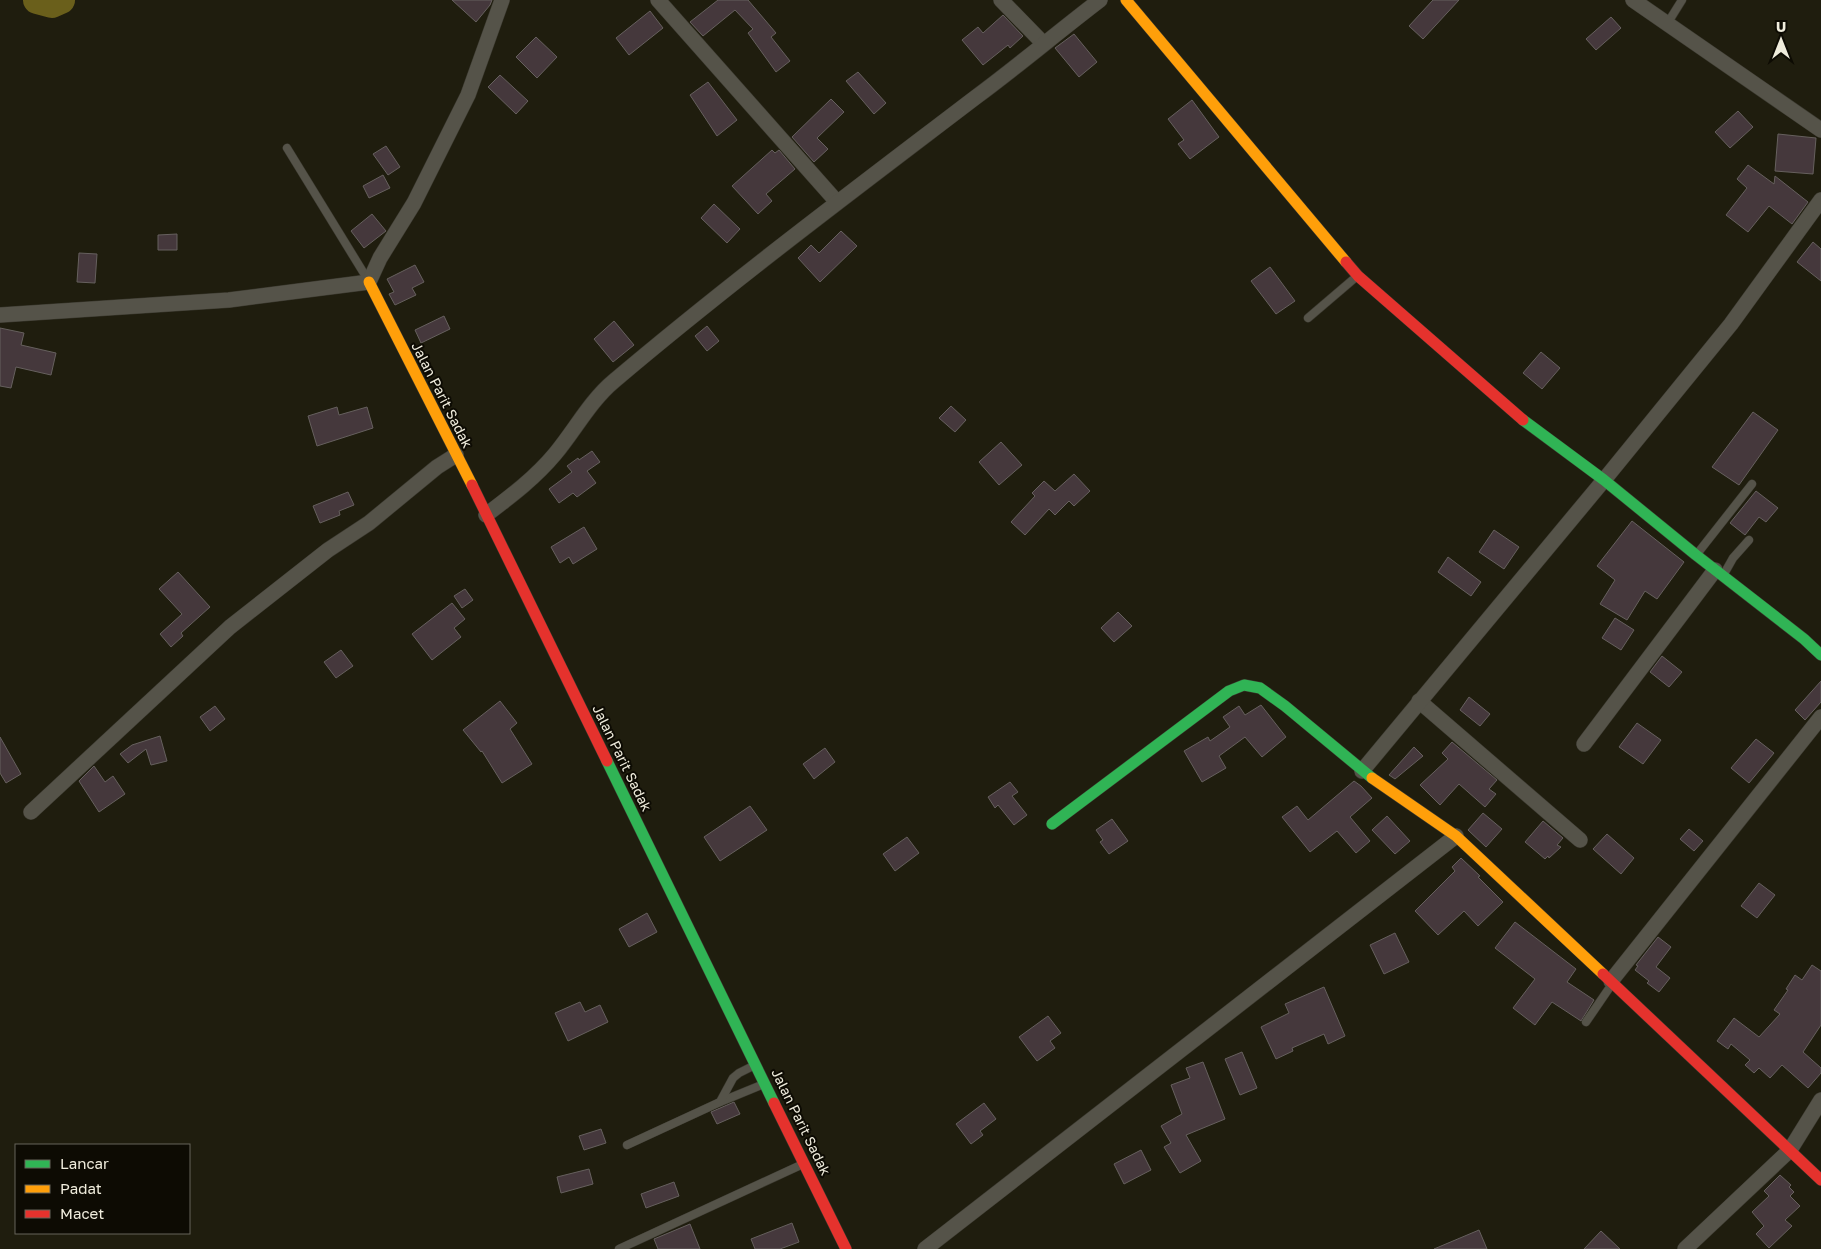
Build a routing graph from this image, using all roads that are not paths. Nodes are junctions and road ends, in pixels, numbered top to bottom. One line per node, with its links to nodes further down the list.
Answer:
1 (502, 0): 15 (street)
2 (658, 0): 13 (street)
3 (1001, 0): 9 (street)
4 (1100, 0): 9 (street)
5 (1126, 0): 14 (street)
6 (1633, 0): 8 (street)
7 (1682, 0): 8 (lane)
8 (1667, 24): 10 (street)
9 (1043, 43): 13 (street)
10 (1820, 127)
11 (287, 148): 15 (lane)
12 (1821, 200): 19 (street)
13 (836, 202): 21 (street)
14 (1358, 276): 17 (lane); 19 (street)
15 (369, 282): 16 (street); 18 (street, Jalan Parit Sadak)
16 (0, 315)
17 (1308, 318)
18 (446, 461): 21 (street, Jalan Parit Sadak); 30 (street)
19 (1604, 480): 23 (street); 26 (street)
20 (1752, 484): 23 (lane)
21 (486, 515): 36 (street, Jalan Parit Sadak)
22 (1749, 540): 24 (lane)
23 (1696, 555): 24 (street)
24 (1719, 573): 25 (street); 28 (street)
25 (1821, 655)
26 (1419, 701): 29 (street); 33 (street)
27 (1821, 716): 34 (street)
28 (1584, 744)
29 (1362, 771): 31 (street); 32 (street)
30 (31, 812)
31 (1052, 824)
32 (1456, 836): 34 (street); 46 (street)
33 (1580, 840)
34 (1612, 982): 35 (lane); 41 (street)
35 (1586, 1022)
36 (756, 1065): 37 (street, Jalan Parit Sadak); 39 (lane)
37 (765, 1084): 39 (lane); 42 (street, Jalan Parit Sadak)
38 (1821, 1100): 41 (street)
39 (720, 1102): 40 (lane)
40 (627, 1145)
41 (1790, 1150): 43 (street); 47 (street)
42 (805, 1164): 44 (lane); 45 (street, Jalan Parit Sadak)
43 (1821, 1180)
44 (619, 1249)
45 (846, 1249)
46 (925, 1249)
47 (1685, 1249)

